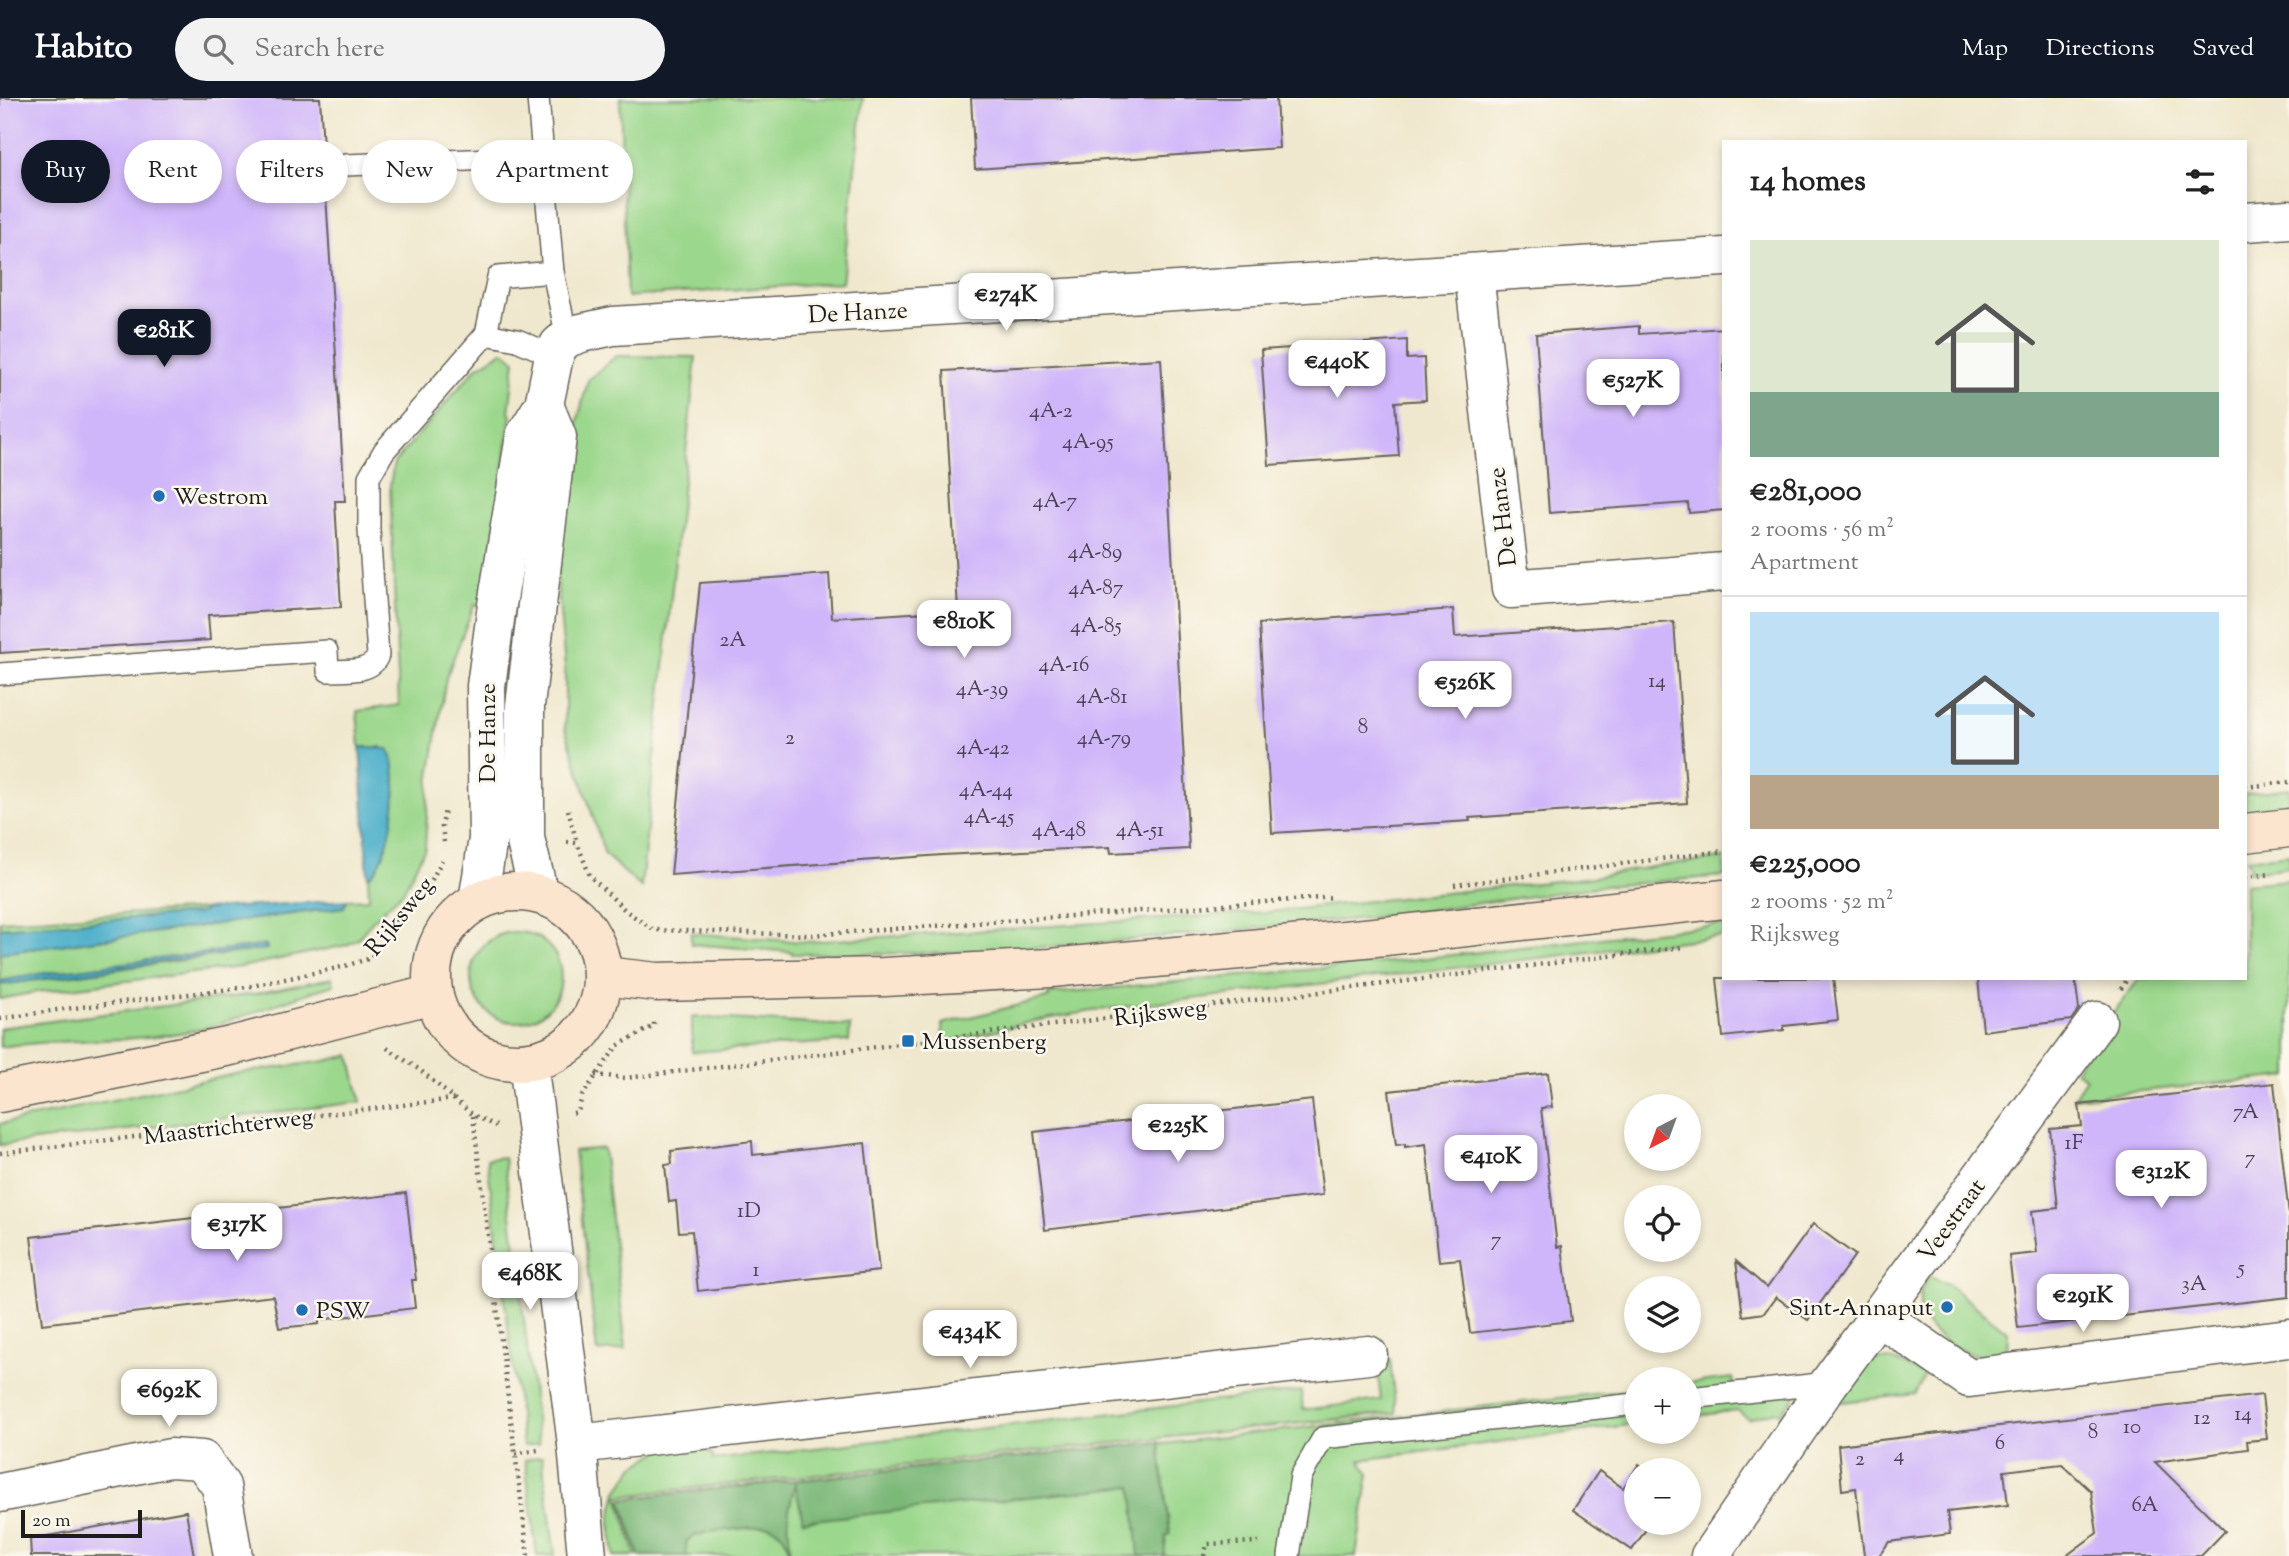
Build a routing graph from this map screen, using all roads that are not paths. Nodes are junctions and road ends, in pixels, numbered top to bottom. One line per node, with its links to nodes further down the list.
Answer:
1 (538, 98): 2 (lane)
2 (542, 140)
3 (471, 160): 4 (lane)
4 (348, 165)
5 (547, 203): 9 (lane)
6 (2289, 219): 7 (street)
7 (2247, 222)
8 (1722, 257): 10 (street, De Hanze)
9 (553, 272): 11 (lane); 12 (lane)
10 (1474, 274): 12 (street, De Hanze); 13 (street, De Hanze)
11 (486, 334): 12 (lane); 14 (lane)
12 (561, 347): 17 (street, De Hanze)
13 (1722, 572)
14 (0, 674)
15 (2289, 828): 16 (main road)
16 (2247, 833)
17 (506, 838): 18 (street, De Hanze); 20 (street, De Hanze)
18 (539, 894): 20 (main road); 21 (main road)
19 (1722, 899): 21 (main road)
20 (478, 901): 22 (main road)
21 (603, 976): 24 (main road)
22 (433, 994): 24 (main road); 25 (main road)
23 (2097, 1021): 26 (street, Veestraat)
24 (528, 1062): 32 (street)
25 (0, 1093)
26 (1880, 1317): 27 (street); 29 (street, Veestraat)
27 (2289, 1338)
28 (1368, 1355): 32 (street)
29 (1829, 1383): 30 (lane); 37 (street, Veestraat)
30 (1701, 1397)
31 (1624, 1405): 34 (lane)
32 (577, 1444): 36 (street)
33 (0, 1493): 35 (street)
34 (1291, 1548)
35 (233, 1556)
36 (587, 1556)
37 (1710, 1556)

